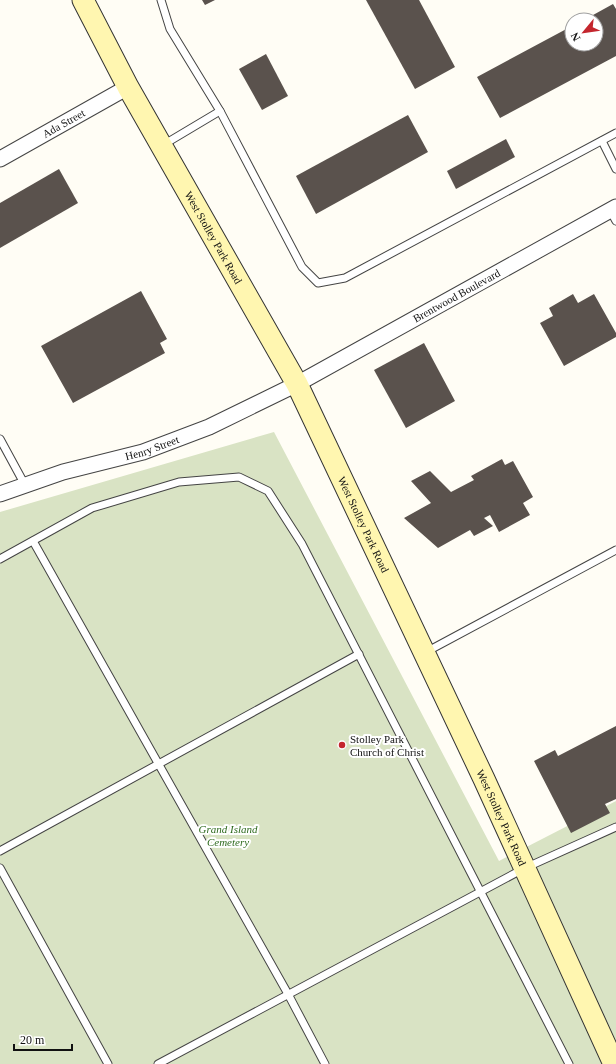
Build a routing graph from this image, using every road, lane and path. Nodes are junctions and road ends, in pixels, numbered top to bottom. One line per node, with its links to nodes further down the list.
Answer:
1 (83, 0): 3 (main road, West Stolley Park Road)
2 (161, 0): 4 (lane)
3 (128, 87): 7 (main road, West Stolley Park Road); 8 (street, Ada Street)
4 (220, 111): 6 (lane); 7 (lane)
5 (616, 133): 6 (lane)
6 (602, 141): 9 (lane)
7 (161, 146): 11 (main road, West Stolley Park Road)
8 (0, 160)
9 (616, 169)
10 (614, 213): 11 (street, Brentwood Boulevard)
11 (297, 384): 13 (street, Henry Street); 18 (main road, West Stolley Park Road)
12 (0, 439): 13 (lane)
13 (25, 485): 14 (street, Henry Street)
14 (0, 494)
15 (33, 541): 17 (lane); 19 (lane); 20 (lane)
16 (616, 550): 18 (lane)
17 (0, 559)
18 (424, 653): 24 (main road, West Stolley Park Road)
19 (359, 654): 20 (lane); 25 (lane)
20 (159, 764): 22 (lane); 26 (lane)
21 (616, 827): 24 (lane)
22 (0, 852)
23 (0, 868): 27 (lane)
24 (525, 868): 25 (lane); 31 (main road, West Stolley Park Road)
25 (480, 891): 26 (lane); 30 (lane)
26 (288, 994): 28 (lane); 29 (lane)
27 (108, 1064)
28 (158, 1064)
29 (325, 1064)
30 (569, 1064)
31 (614, 1064)

